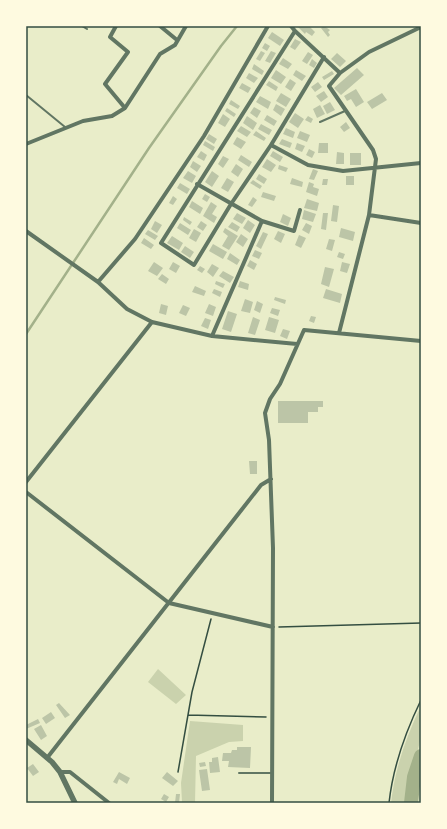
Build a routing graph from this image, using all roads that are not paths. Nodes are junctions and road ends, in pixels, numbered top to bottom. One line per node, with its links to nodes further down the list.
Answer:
1 (82, 26): 8 (lane)
2 (116, 26): 14 (street)
3 (160, 26): 10 (street)
4 (186, 26): 10 (street)
5 (268, 26): 29 (street)
6 (291, 26): 9 (street)
7 (421, 27): 12 (street)
8 (87, 28)
9 (295, 31): 11 (street); 22 (street)
10 (178, 40): 14 (street)
11 (324, 57): 12 (street); 19 (street)
12 (340, 73): 15 (street)
13 (26, 95): 17 (lane)
14 (125, 108): 17 (street)
15 (346, 110): 16 (lane); 21 (street)
16 (320, 122)
17 (66, 128): 18 (street)
18 (26, 144)
19 (271, 145): 21 (street); 23 (street)
20 (421, 163): 21 (street)
21 (374, 169): 25 (street)
22 (197, 184): 23 (street); 23 (street)
23 (231, 204): 26 (street)
24 (300, 210): 26 (street)
25 (370, 215): 27 (street); 31 (street)
26 (262, 221): 32 (street)
27 (421, 223)
28 (26, 231): 29 (street)
29 (98, 282): 30 (street)
30 (152, 322): 32 (street); 36 (street)
31 (339, 333): 33 (street); 34 (street)
32 (212, 336): 34 (street)
33 (421, 341)
34 (297, 344): 35 (street)
35 (271, 479): 38 (street); 39 (street)
36 (26, 482)
37 (26, 492): 38 (street)
38 (169, 603): 39 (street); 41 (street)
39 (273, 627): 44 (street)
40 (26, 740): 41 (street)
41 (47, 758): 42 (street)
42 (60, 772): 45 (street); 46 (street)
43 (239, 773): 44 (lane)
44 (272, 773): 47 (street)
45 (75, 803)
46 (108, 803)
47 (272, 803)

